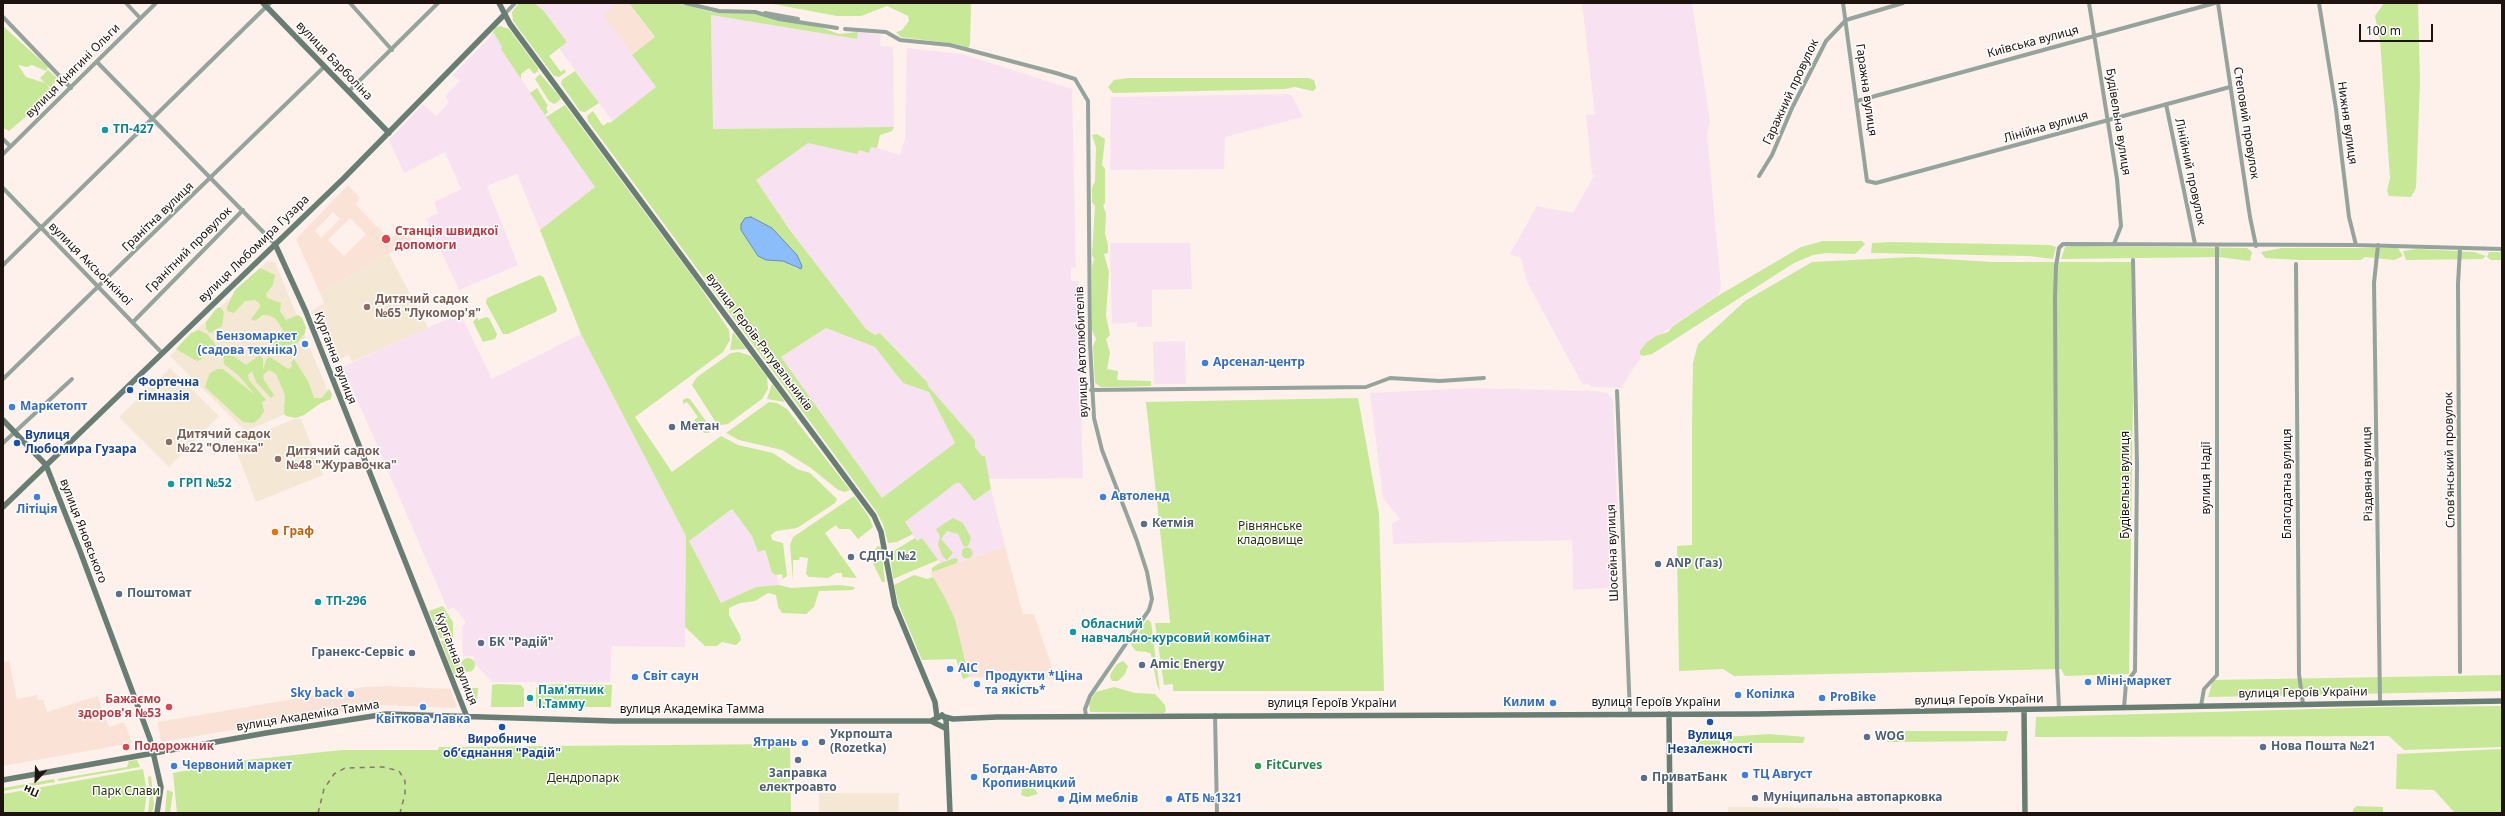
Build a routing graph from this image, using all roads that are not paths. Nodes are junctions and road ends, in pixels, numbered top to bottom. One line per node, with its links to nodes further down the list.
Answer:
1 (126, 3): 16 (street)
2 (156, 3): 16 (street, вулиця Княгині Ольги)
3 (350, 3): 21 (street)
4 (438, 3): 21 (street)
5 (499, 3): 14 (main road, вулиця Героїв-Рятувальників)
6 (515, 3): 14 (street, вулиця Любомира Гузара)
7 (685, 3): 18 (street)
8 (1843, 3): 17 (street, Гаражна вулиця)
9 (1903, 3): 17 (street)
10 (2089, 3): 20 (street, Будівельна вулиця)
11 (2216, 3): 20 (street, Київська вулиця); 24 (street, Степовий провулок)
12 (2319, 3): 45 (street, Нижня вулиця)
13 (267, 4): 23 (main road, вулиця Барболіна); 29 (street)
14 (504, 15): 31 (main road, вулиця Любомира Гузара); 80 (main road, вулиця Героїв-Рятувальників)
15 (3, 17): 25 (street)
16 (140, 18): 22 (street, вулиця Княгині Ольги)
17 (1846, 20): 27 (street, Гаражна вулиця); 35 (street, Гаражний провулок)
18 (837, 28)
19 (845, 29): 59 (street, вулиця Автолюбителів)
20 (2094, 35): 27 (street, Київська вулиця); 30 (street, Будівельна вулиця)
21 (392, 50): 26 (street)
22 (98, 62): 25 (street, вулиця Княгині Ольги); 29 (street, Курганна вулиця)
23 (324, 67): 26 (main road, вулиця Барболіна); 36 (street, Гранітна вулиця)
24 (2230, 87): 28 (street, Лінійна вулиця); 47 (street, Степовий провулок)
25 (71, 88): 33 (street, вулиця Княгині Ольги)
26 (349, 91): 31 (main road, вулиця Барболіна)
27 (1857, 101): 37 (street, Гаражна вулиця)
28 (2166, 104): 30 (street, Лінійна вулиця); 43 (street, Лінійний провулок)
29 (153, 118): 36 (street, Курганна вулиця); 40 (street)
30 (2108, 119): 37 (street, Лінійна вулиця); 42 (street, Будівельна вулиця)
31 (389, 133): 41 (main road, вулиця Любомира Гузара)
32 (3, 139): 33 (street)
33 (10, 146): 34 (street, вулиця Княгині Ольги)
34 (3, 154)
35 (1759, 176)
36 (212, 179): 39 (street, Курганна вулиця); 53 (street, Гранітна вулиця)
37 (1867, 181)
38 (3, 188): 40 (street, вулиця Аксьонкіної)
39 (243, 210): 41 (street, Курганна вулиця); 54 (street, Гранітний провулок)
40 (41, 229): 52 (street); 53 (street, вулиця Аксьонкіної)
41 (275, 244): 55 (main road, вулиця Любомира Гузара); 78 (main road, Курганна вулиця)
42 (2114, 244): 43 (street); 72 (street)
43 (2196, 244): 44 (street)
44 (2217, 245): 47 (street); 70 (street, вулиця Надії)
45 (2356, 245): 46 (street); 47 (street)
46 (2378, 245): 48 (street); 68 (street, Різдвяна вулиця)
47 (2256, 246)
48 (2460, 248): 49 (street); 66 (street, Словʼянський провулок)
49 (2502, 249)
50 (2134, 260): 71 (street, Будівельна вулиця)
51 (2296, 264): 69 (street, Благодатна вулиця)
52 (3, 265)
53 (99, 287): 54 (street, вулиця Аксьонкіної); 58 (street, Гранітна вулиця)
54 (133, 322): 55 (street, вулиця Аксьонкіної)
55 (162, 353): 64 (main road, вулиця Любомира Гузара)
56 (1484, 378): 59 (street)
57 (72, 379): 62 (street)
58 (3, 380)
59 (1091, 390): 77 (street, вулиця Автолюбителів)
60 (1617, 391): 74 (street, Шосейна вулиця)
61 (3, 420): 62 (main road, вулиця Яновського)
62 (14, 432): 63 (street); 64 (main road, вулиця Яновського)
63 (3, 443)
64 (46, 465): 65 (main road, вулиця Любомира Гузара); 81 (main road, вулиця Яновського)
65 (3, 507)
66 (2460, 672)
67 (2502, 701): 68 (main road, вулиця Героїв України)
68 (2380, 702): 69 (main road, вулиця Героїв України)
69 (2302, 704): 70 (main road, вулиця Героїв України)
70 (2201, 706): 71 (main road, вулиця Героїв України)
71 (2124, 708): 72 (main road, вулиця Героїв України)
72 (2059, 709): 73 (main road, вулиця Героїв України)
73 (2024, 710): 75 (main road, вулиця Героїв України); 87 (main road)
74 (1630, 714): 75 (main road, вулиця Героїв України); 76 (main road, вулиця Героїв України)
75 (1669, 714): 86 (main road)
76 (1215, 715): 77 (main road, вулиця Героїв України); 85 (street)
77 (1086, 716): 80 (main road, вулиця Героїв України)
78 (466, 717): 79 (main road, вулиця Академіка Тамма); 81 (main road, вулиця Академіка Тамма)
79 (931, 721): 80 (main road, вулиця Академіка Тамма); 80 (main road, вулиця Академіка Тамма)
80 (943, 721): 84 (main road, вулиця Героїв-Рятувальників)
81 (154, 754): 82 (main road, вулиця Академіка Тамма); 83 (main road, вулиця Яновського)
82 (3, 780)
83 (157, 813)
84 (950, 813)
85 (1217, 813)
86 (1670, 813)
87 (2025, 813)

